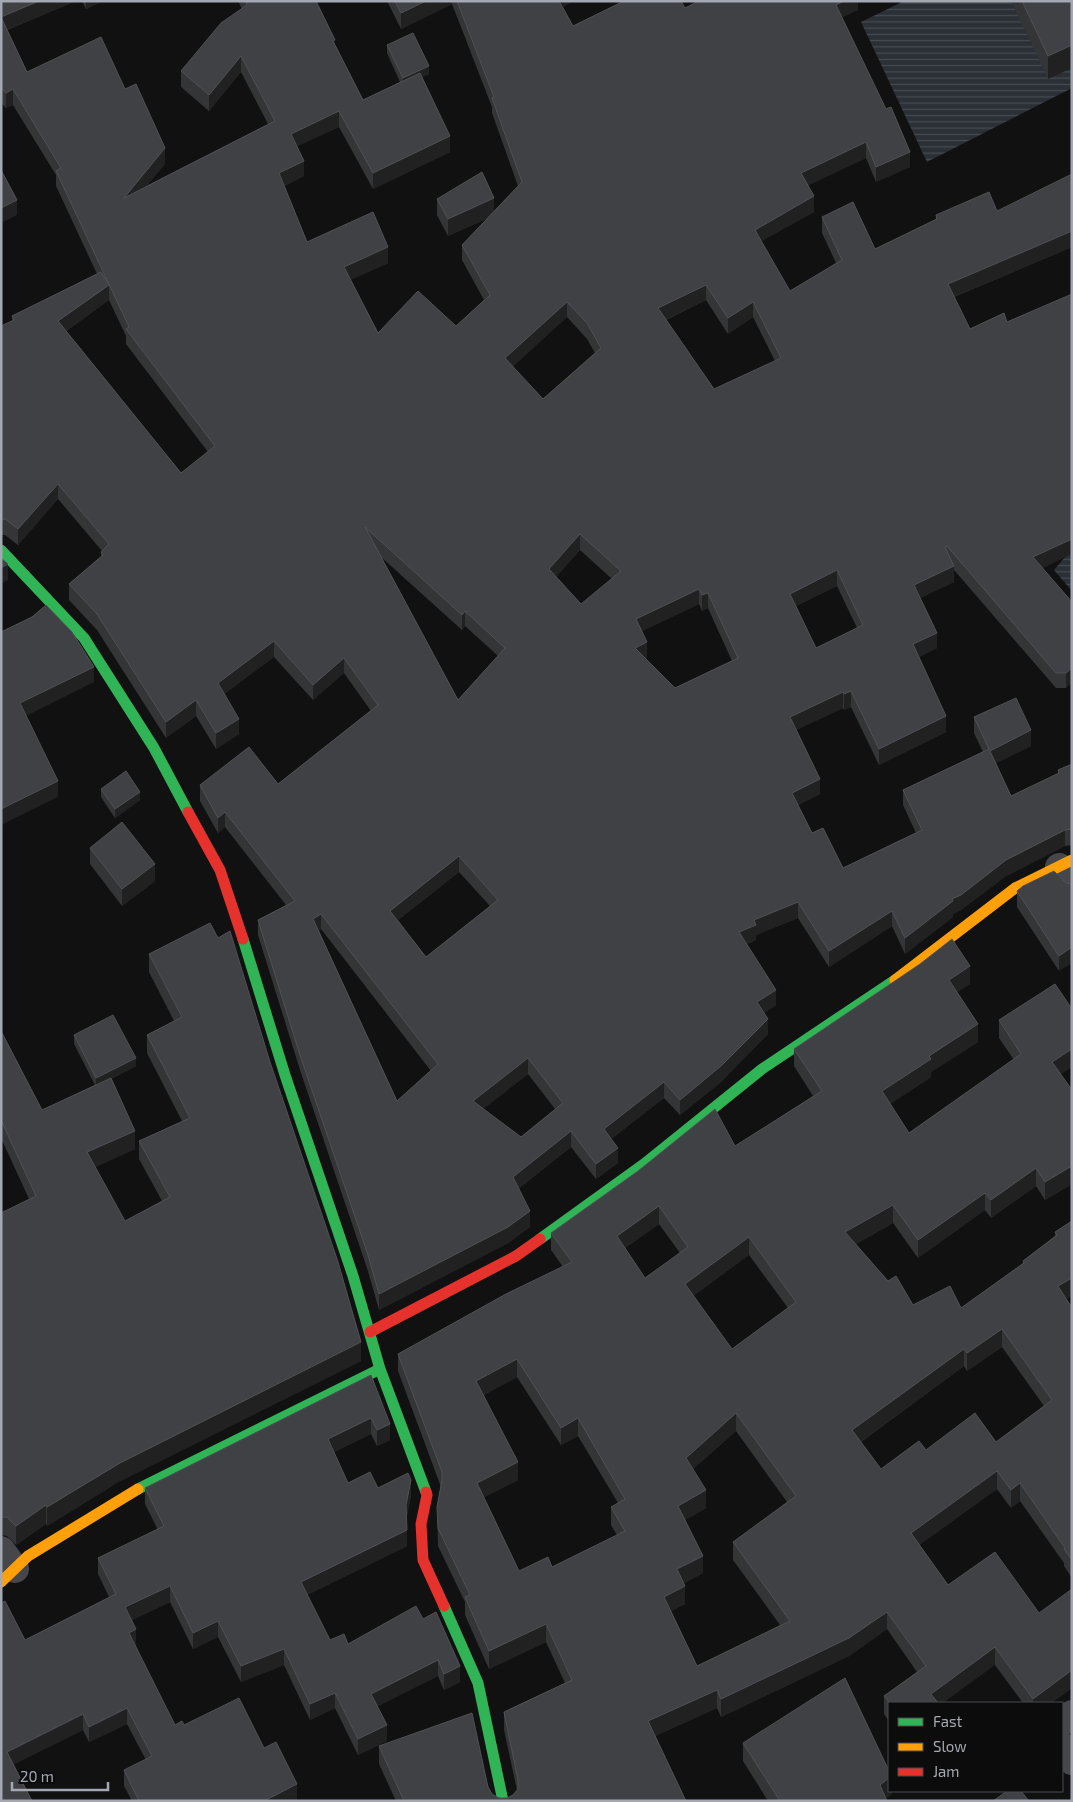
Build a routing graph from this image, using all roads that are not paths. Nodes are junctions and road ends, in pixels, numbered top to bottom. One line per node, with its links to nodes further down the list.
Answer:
1 (1, 550): 3 (street)
2 (1067, 870): 3 (street)
3 (370, 1332): 4 (street)
4 (380, 1369): 5 (street); 8 (street)
5 (6, 1567)
6 (1063, 1748): 7 (street)
7 (1072, 1761)
8 (503, 1801)

